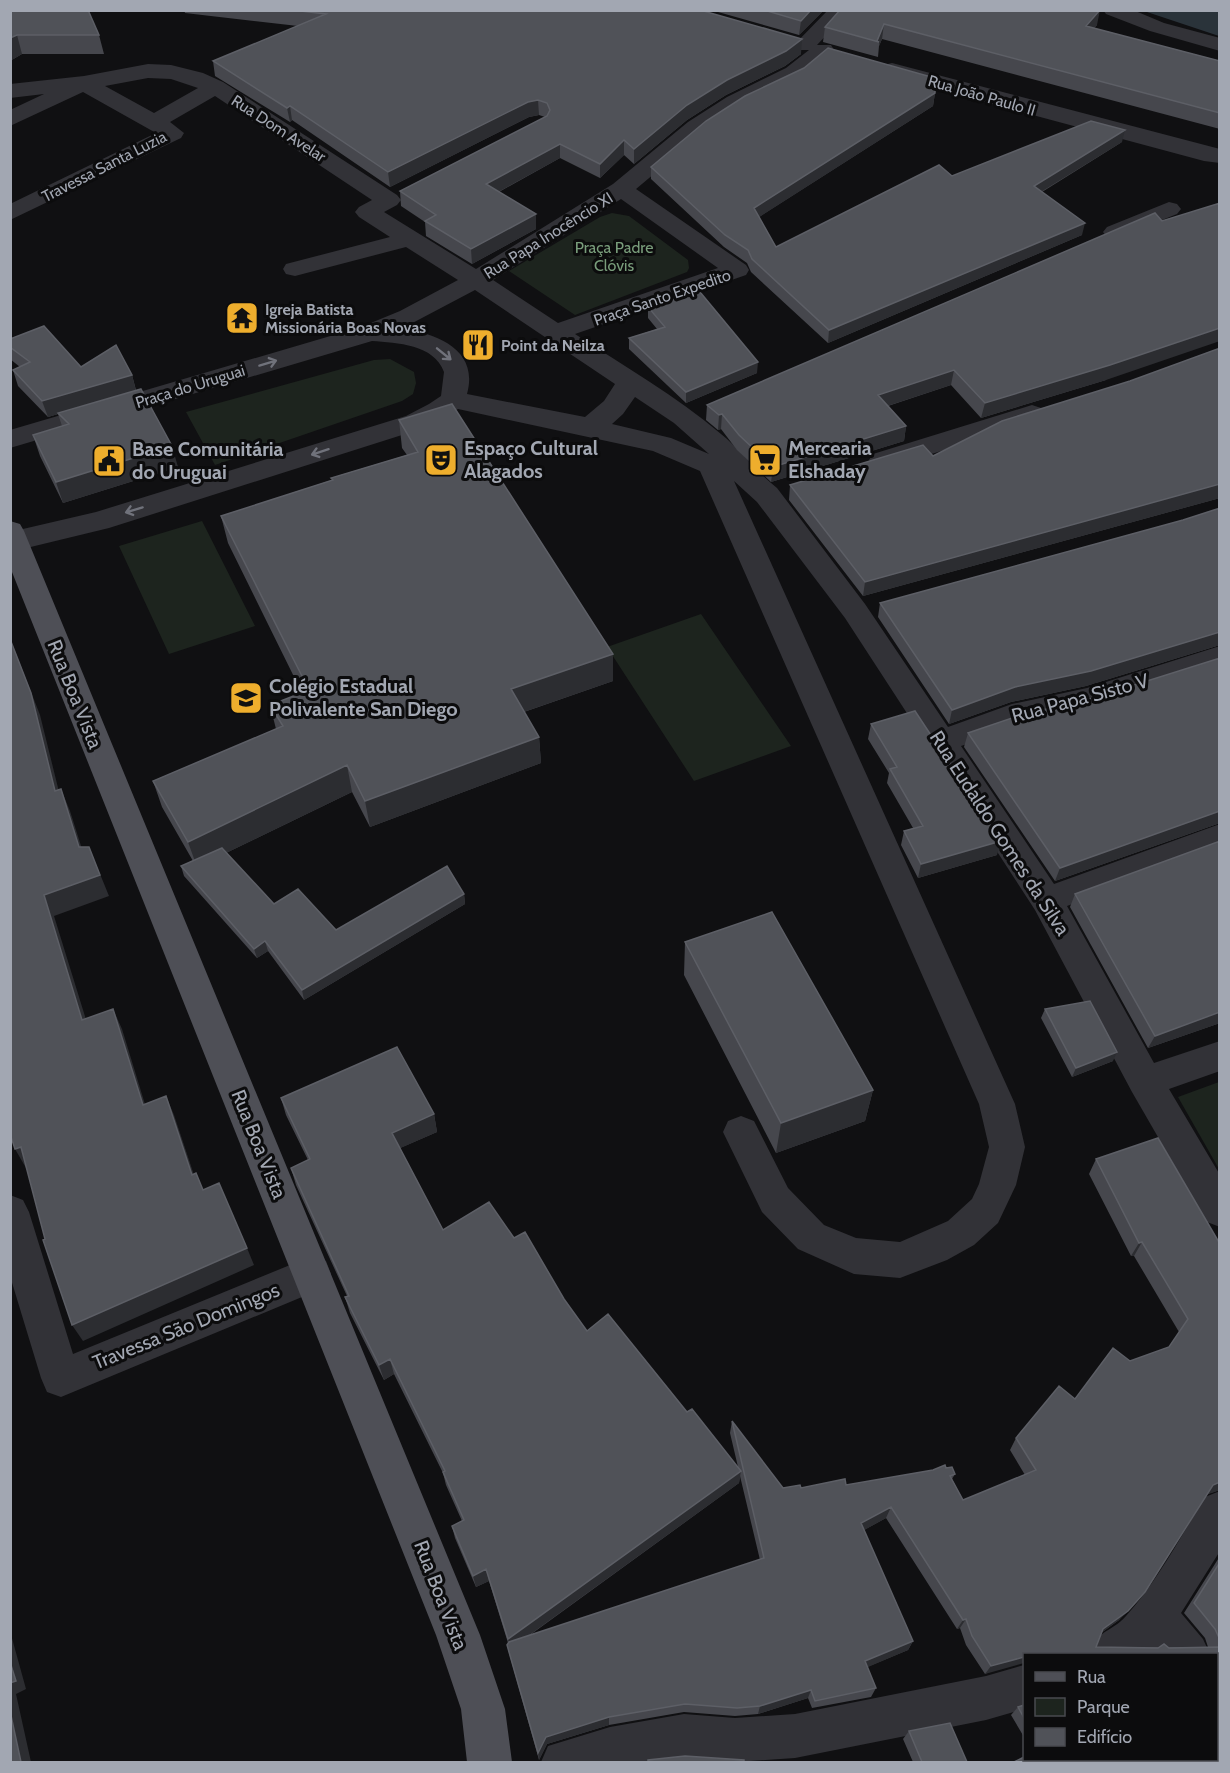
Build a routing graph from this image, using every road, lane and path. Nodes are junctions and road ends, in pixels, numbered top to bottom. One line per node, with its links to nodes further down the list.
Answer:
1 (840, 10): 5 (street, Rua Papa Inocêncio XI)
2 (1113, 10): 4 (street)
3 (784, 40): 5 (street)
4 (1220, 45)
5 (814, 48): 6 (street); 15 (street, Rua Papa Inocêncio XI)
6 (846, 57)
7 (869, 63): 13 (street, Rua João Paulo II)
8 (84, 83): 9 (street, Rua Dom Avelar); 10 (street, Rua Dom Avelar); 11 (street); 12 (street, Travessa Santa Luzia)
9 (215, 87): 12 (street); 16 (street, Rua Dom Avelar)
10 (10, 91)
11 (10, 119)
12 (154, 122): 18 (street, Travessa Santa Luzia)
13 (1220, 156)
14 (410, 189): 16 (street)
15 (621, 189): 22 (street, Rua Papa Inocêncio XI); 24 (street, Praça Santo Expedito)
16 (389, 200): 19 (street)
17 (1169, 209): 20 (street)
18 (10, 213)
19 (408, 239): 21 (street); 22 (street)
20 (1096, 239)
21 (295, 269)
22 (476, 280): 23 (street, Praça do Uruguai); 24 (street, Rua Eudaldo Gomes da Silva)
23 (370, 333): 26 (street, Praça do Uruguai, one-way to 26); 29 (street, Praça do Uruguai, one-way to 23)
24 (553, 333): 25 (street, Rua Eudaldo Gomes da Silva)
25 (630, 382): 28 (street); 32 (street, Rua Eudaldo Gomes da Silva)
26 (453, 400): 28 (street); 33 (street, one-way to 33)
27 (1060, 405): 31 (street)
28 (590, 427): 30 (street)
29 (10, 439)
30 (712, 466): 32 (street); 40 (street)
31 (857, 468)
32 (768, 488): 35 (street, Rua Eudaldo Gomes da Silva)
33 (11, 538): 43 (main road, Rua Boa Vista)
34 (1220, 657): 35 (street, Rua Papa Sisto V)
35 (942, 741): 37 (street, Rua Eudaldo Gomes da Silva)
36 (1220, 837): 37 (street)
37 (1047, 900): 39 (street, Rua Eudaldo Gomes da Silva)
38 (1220, 1056): 39 (street)
39 (1145, 1081): 41 (street, Rua Eudaldo Gomes da Silva)
40 (741, 1132)
41 (1220, 1209)
42 (10, 1212): 43 (street, Travessa São Domingos)
43 (312, 1274): 49 (main road, Rua Boa Vista)
44 (1220, 1512): 45 (street)
45 (1154, 1616): 46 (street); 47 (street)
46 (1112, 1653)
47 (1187, 1653)
48 (1023, 1687): 50 (street)
49 (490, 1762)
50 (564, 1762)

